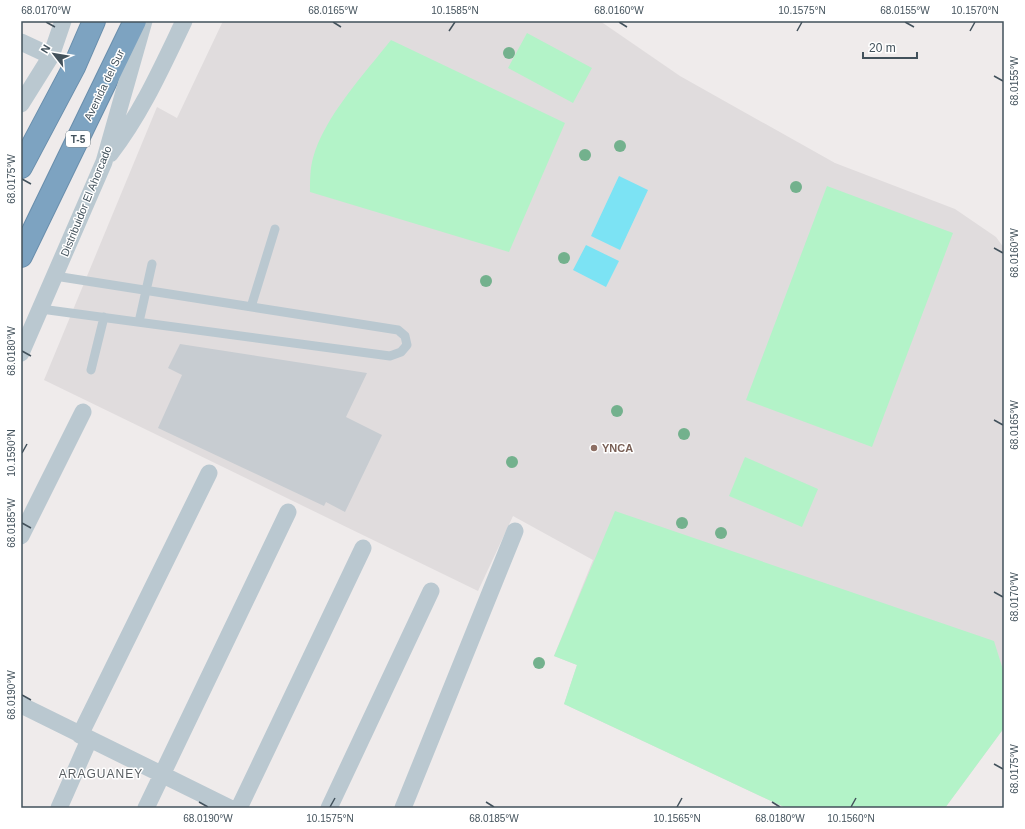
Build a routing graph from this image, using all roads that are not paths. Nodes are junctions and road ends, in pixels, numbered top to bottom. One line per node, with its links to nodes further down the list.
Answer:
1 (63, 21): 7 (street)
2 (94, 21): 9 (highway)
3 (135, 21): 12 (highway, Avenida del Sur / T-5)
4 (144, 21): 10 (street, Distribuidor El Ahorcado)
5 (184, 21): 10 (street)
6 (21, 42): 7 (street)
7 (51, 56): 8 (street)
8 (21, 104)
9 (24, 160)
10 (104, 162): 14 (street, Distribuidor El Ahorcado)
11 (275, 229): 16 (lane)
12 (21, 256)
13 (152, 264): 15 (lane)
14 (55, 276): 15 (lane); 17 (street, Distribuidor El Ahorcado)
15 (146, 290): 16 (lane); 19 (lane)
16 (251, 307): 19 (lane)
17 (41, 309): 18 (lane); 20 (street, Distribuidor El Ahorcado)
18 (104, 317): 19 (lane); 21 (lane)
19 (139, 322)
20 (21, 353)
21 (91, 370)
22 (83, 412): 26 (street)
23 (209, 473): 30 (street)
24 (288, 512): 31 (street)
25 (515, 531): 37 (street)
26 (21, 536)
27 (362, 548): 35 (street)
28 (431, 591): 36 (street)
29 (21, 707): 30 (street)
30 (85, 737): 31 (street); 32 (street)
31 (160, 775): 33 (street); 34 (street)
32 (59, 808)
33 (146, 808)
34 (230, 808)
35 (239, 808)
36 (329, 808)
37 (403, 808)

